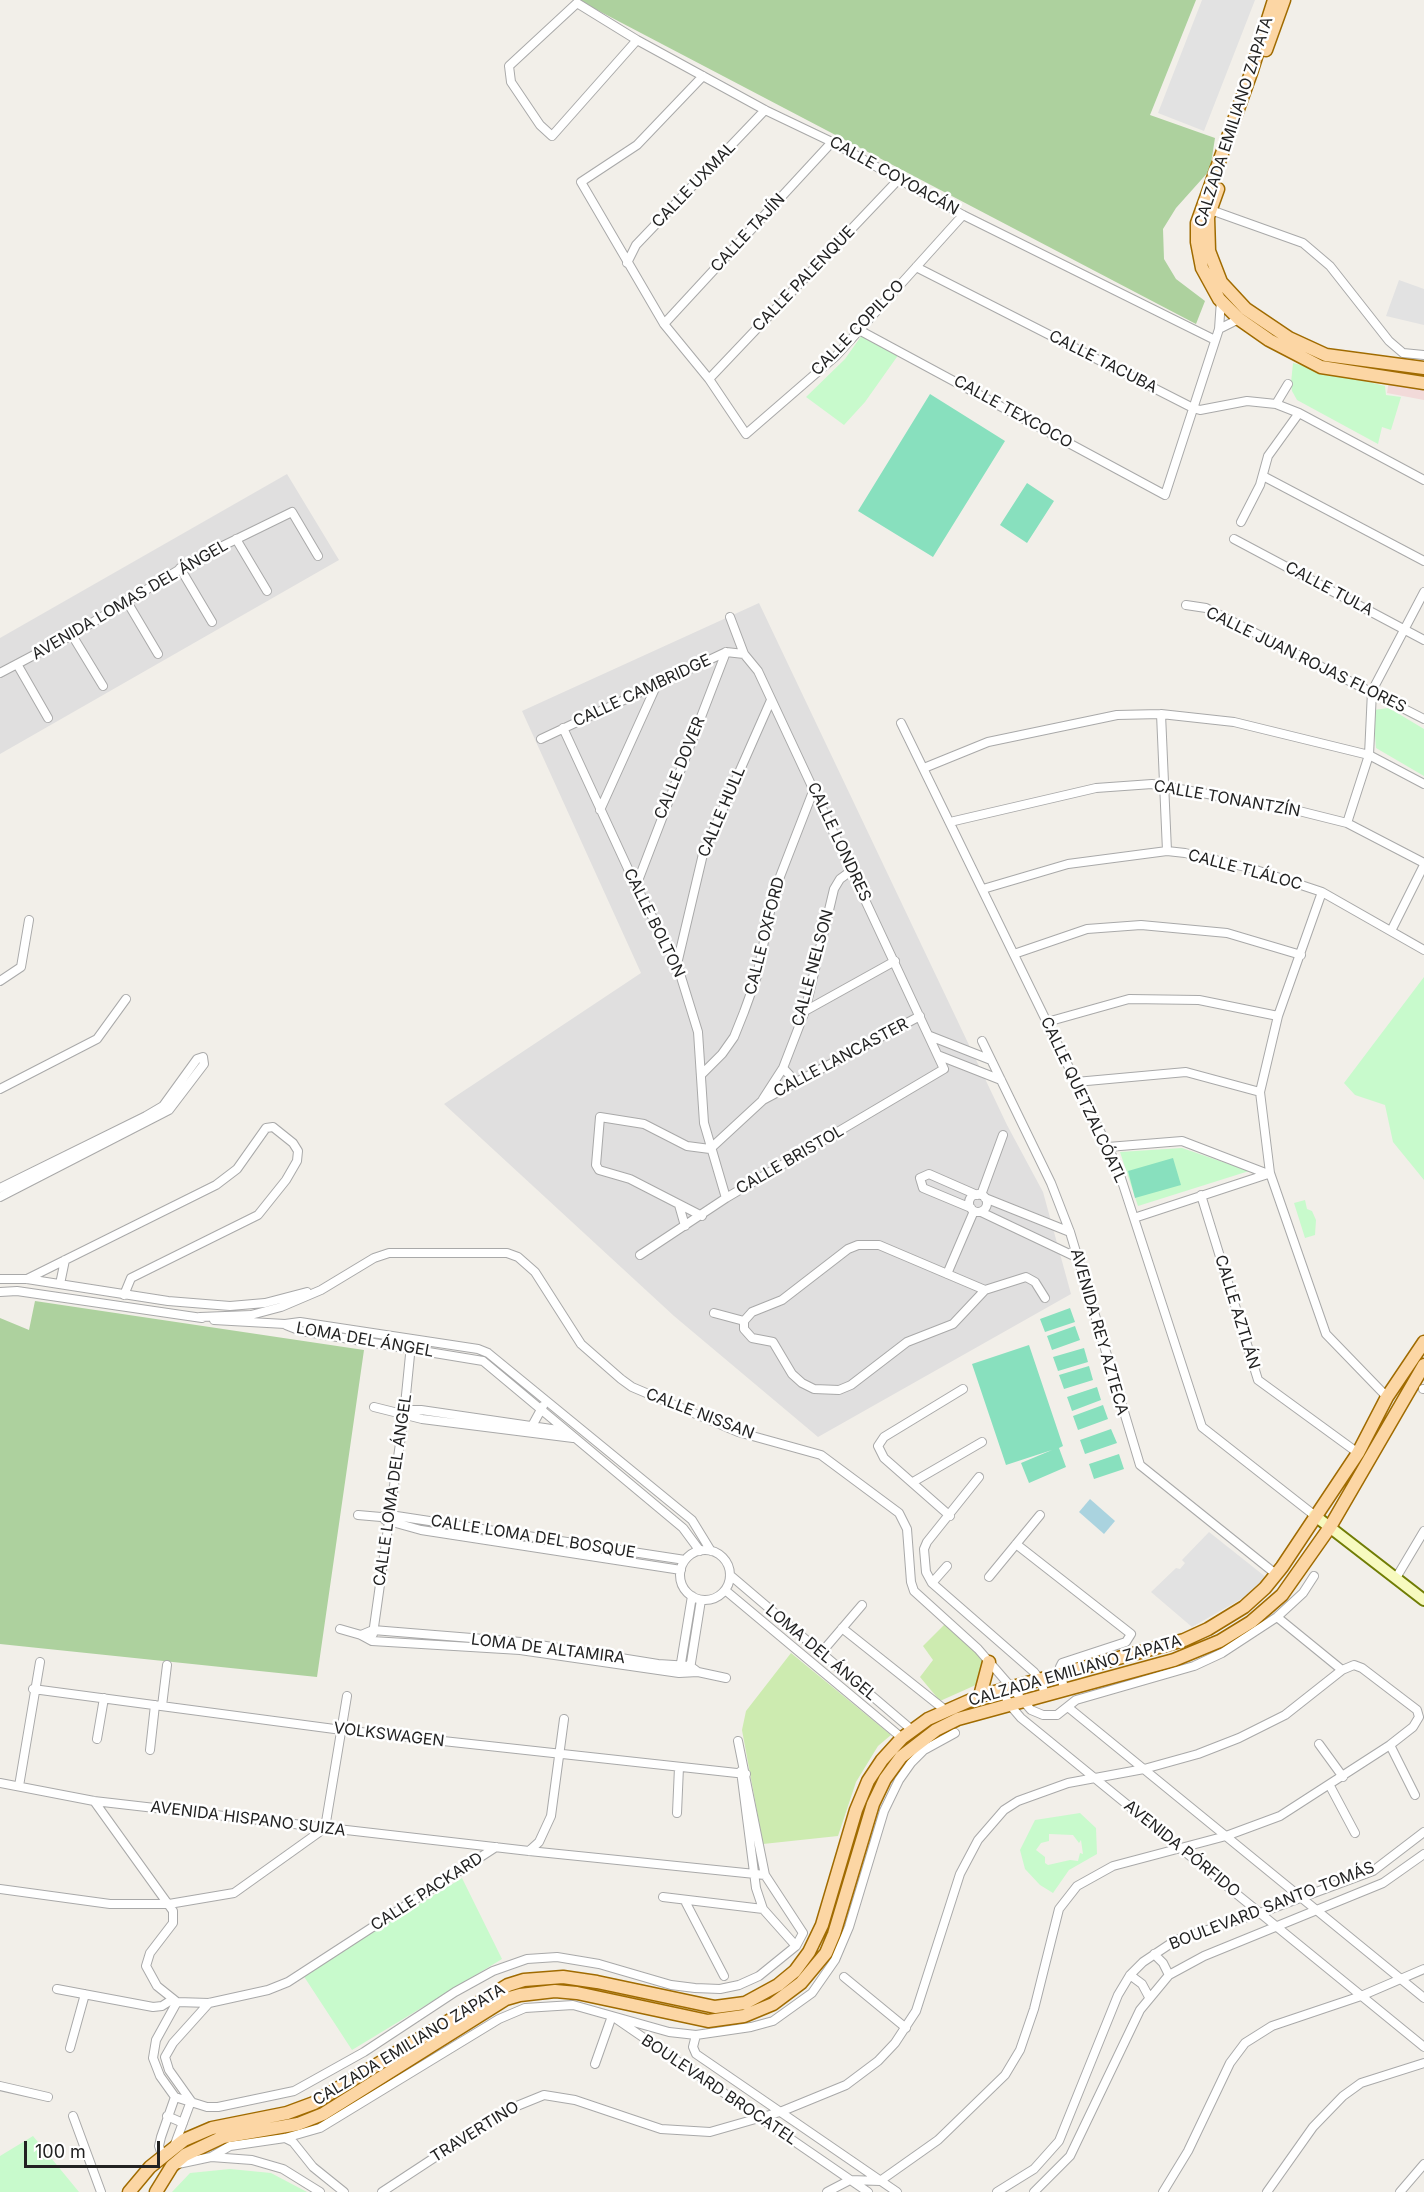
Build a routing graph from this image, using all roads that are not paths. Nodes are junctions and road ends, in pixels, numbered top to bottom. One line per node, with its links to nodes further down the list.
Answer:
1 (1274, 0): 8 (main road, CALZADA EMILIANO ZAPATA)
2 (1284, 0): 8 (main road, CALZADA EMILIANO ZAPATA)
3 (637, 40): 3 (street, CALLE COYOACÁN); 4 (street, CALLE COYOACÁN)
4 (703, 76): 5 (street, CALLE COYOACÁN); 10 (street)
5 (765, 110): 6 (street, CALLE COYOACÁN); 10 (street, CALLE UXMAL)
6 (832, 142): 7 (street, CALLE COYOACÁN); 14 (street, CALLE TAJÍN)
7 (898, 180): 9 (street, CALLE COYOACÁN); 20 (street, CALLE PALENQUE)
8 (1207, 208): 12 (main road, CALZADA EMILIANO ZAPATA); 18 (street); 19 (main road, CALZADA EMILIANO ZAPATA)
9 (963, 215): 11 (street, CALLE COPILCO); 17 (street, CALLE COYOACÁN)
10 (627, 263): 14 (street)
11 (916, 267): 16 (street, CALLE COPILCO); 24 (street, CALLE TACUBA)
12 (1221, 300): 13 (main road, CALZADA EMILIANO ZAPATA); 15 (street)
13 (1239, 319): 15 (street); 21 (main road, CALZADA EMILIANO ZAPATA)
14 (664, 324): 20 (street)
15 (1219, 329): 17 (street)
16 (859, 330): 20 (street, CALLE COPILCO); 24 (street, CALLE TEXCOCO)
17 (1215, 340): 24 (street)
18 (1424, 355)
19 (1424, 368)
20 (709, 379)
21 (1424, 383)
22 (1288, 384): 23 (street)
23 (1276, 404): 24 (street); 25 (street)
24 (1193, 408)
25 (1299, 413): 26 (street); 27 (street)
26 (1263, 476): 28 (street); 32 (street)
27 (1424, 480)
28 (1241, 522)
29 (236, 539): 31 (street, AVENIDA LOMAS DEL ÁNGEL); 33 (street, AVENIDA LOMAS DEL ÁNGEL); 34 (street)
30 (1234, 539): 40 (street, CALLE TULA)
31 (318, 556)
32 (1424, 561)
33 (180, 568): 36 (street, AVENIDA LOMAS DEL ÁNGEL); 39 (street)
34 (267, 591)
35 (1424, 592): 40 (street)
36 (126, 600): 41 (street, AVENIDA LOMAS DEL ÁNGEL); 44 (street)
37 (1186, 605): 50 (street, CALLE JUAN ROJAS FLORES)
38 (730, 617): 45 (street, CALLE LONDRES)
39 (212, 622)
40 (1404, 629): 42 (street, CALLE TULA); 50 (street)
41 (72, 635): 46 (street, AVENIDA LOMAS DEL ÁNGEL); 49 (street)
42 (1424, 640)
43 (726, 652): 45 (street, CALLE CAMBRIDGE); 48 (street, CALLE CAMBRIDGE); 69 (street, CALLE DOVER)
44 (158, 654)
45 (744, 654): 51 (street, CALLE LONDRES)
46 (17, 664): 47 (street, AVENIDA LOMAS DEL ÁNGEL); 53 (street)
47 (0, 673)
48 (657, 684): 56 (street, CALLE CAMBRIDGE); 63 (street)
49 (103, 686)
50 (1372, 691): 54 (street, CALLE JUAN ROJAS FLORES); 58 (street)
51 (771, 700): 62 (street, CALLE LONDRES); 78 (street, CALLE HULL)
52 (1161, 714): 58 (street); 59 (street); 61 (street)
53 (48, 718)
54 (1424, 719)
55 (901, 723): 59 (street, CALLE QUETZALCÓATL)
56 (563, 728): 57 (street, CALLE CAMBRIDGE); 63 (street, CALLE BOLTON)
57 (541, 739)
58 (1369, 755): 60 (street); 65 (street)
59 (924, 768): 64 (street, CALLE QUETZALCÓATL)
60 (1424, 784)
61 (1163, 786): 64 (street, CALLE TONANTZÍN); 65 (street, CALLE TONANTZÍN); 66 (street)
62 (814, 789): 68 (street, CALLE LONDRES); 91 (street, CALLE OXFORD)
63 (600, 810): 69 (street, CALLE BOLTON)
64 (950, 822): 70 (street, CALLE QUETZALCÓATL)
65 (1347, 823): 67 (street, CALLE TONANTZÍN)
66 (1167, 850): 70 (street, CALLE TLÁLOC); 71 (street, CALLE TLÁLOC)
67 (1424, 864): 73 (street)
68 (851, 871): 77 (street, CALLE LONDRES); 81 (street, CALLE NELSON)
69 (636, 886): 78 (street, CALLE BOLTON)
70 (983, 889): 75 (street, CALLE QUETZALCÓATL)
71 (1323, 892): 73 (street, CALLE TLÁLOC); 76 (street)
72 (29, 920): 79 (street)
73 (1391, 931): 74 (street, CALLE TLÁLOC)
74 (1424, 950)
75 (1014, 954): 76 (street); 84 (street, CALLE QUETZALCÓATL)
76 (1301, 955): 83 (street)
77 (895, 962): 81 (street); 82 (street, CALLE LONDRES)
78 (677, 964): 91 (street, CALLE BOLTON)
79 (0, 981)
80 (126, 999): 95 (street)
81 (805, 1011): 89 (street, CALLE NELSON)
82 (920, 1016): 85 (street, CALLE LONDRES); 93 (street, CALLE LANCASTER)
83 (1278, 1016): 84 (street); 96 (street)
84 (1047, 1022): 94 (street, CALLE QUETZALCÓATL)
85 (930, 1036): 87 (street, CALLE LONDRES); 88 (street)
86 (982, 1041): 88 (street, AVENIDA REY AZTECA)
87 (940, 1056): 90 (street, CALLE LONDRES); 92 (street)
88 (991, 1060): 92 (street, AVENIDA REY AZTECA)
89 (783, 1068): 93 (street); 97 (street, CALLE NELSON)
90 (944, 1068): 106 (street, CALLE BRISTOL)
91 (701, 1075): 100 (street, CALLE BOLTON)
92 (1001, 1080): 112 (street, AVENIDA REY AZTECA)
93 (795, 1081): 97 (street, CALLE LANCASTER)
94 (1076, 1082): 96 (street); 99 (street, CALLE QUETZALCÓATL)
95 (0, 1089)
96 (1260, 1092): 101 (street)
97 (763, 1100): 100 (street, CALLE LANCASTER)
98 (1003, 1135): 104 (street)
99 (1108, 1147): 101 (street); 110 (street, CALLE QUETZALCÓATL)
100 (710, 1149): 106 (street, CALLE BOLTON); 107 (street)
101 (1269, 1173): 103 (street); 135 (street)
102 (0, 1188): 105 (street)
103 (1201, 1195): 110 (street); 146 (street, CALLE AZTLÁN)
104 (981, 1196): 108 (street); 108 (street); 108 (street); 112 (street)
105 (0, 1197)
106 (726, 1198): 109 (street, CALLE BRISTOL)
107 (679, 1205): 109 (street); 111 (street)
108 (975, 1210): 114 (street); 116 (street)
109 (702, 1215): 111 (street, CALLE BRISTOL)
110 (1134, 1218): 151 (street, CALLE QUETZALCÓATL)
111 (685, 1226): 113 (street, CALLE BRISTOL)
112 (1070, 1232): 114 (street, AVENIDA REY AZTECA)
113 (640, 1255)
114 (1078, 1258): 163 (street, AVENIDA REY AZTECA)
115 (65, 1260): 118 (street); 119 (street); 123 (street)
116 (947, 1274): 121 (street); 128 (street)
117 (0, 1279): 118 (street)
118 (27, 1279): 119 (street)
119 (60, 1284): 123 (street)
120 (321, 1290): 125 (street); 127 (street); 182 (street, CALLE NISSAN)
121 (985, 1290): 124 (street); 128 (street)
122 (0, 1292): 127 (street)
123 (124, 1295): 125 (street)
124 (1045, 1298)
125 (200, 1305): 127 (street)
126 (714, 1313): 128 (street)
127 (200, 1317): 129 (street)
128 (744, 1322)
129 (285, 1324): 130 (street, LOMA DEL ÁNGEL); 132 (street, LOMA DEL ÁNGEL)
130 (412, 1338): 132 (street, CALLE LOMA DEL ÁNGEL); 136 (street, LOMA DEL ÁNGEL)
131 (1424, 1342): 135 (main road, CALZADA EMILIANO ZAPATA)
132 (410, 1349): 138 (street, LOMA DEL ÁNGEL); 139 (street, CALLE LOMA DEL ÁNGEL)
133 (1424, 1365): 154 (main road, CALZADA EMILIANO ZAPATA)
134 (963, 1389): 148 (street)
135 (1387, 1397): 146 (main road, CALZADA EMILIANO ZAPATA)
136 (547, 1401): 138 (street); 141 (street, LOMA DEL ÁNGEL)
137 (374, 1407): 139 (street)
138 (540, 1410): 140 (street); 142 (street, LOMA DEL ÁNGEL)
139 (402, 1412): 140 (street); 144 (street); 153 (street, CALLE LOMA DEL ÁNGEL)
140 (532, 1426): 142 (street)
141 (581, 1429): 142 (street); 143 (street, LOMA DEL ÁNGEL)
142 (567, 1431): 144 (street, LOMA DEL ÁNGEL)
143 (590, 1436): 144 (street); 158 (street, LOMA DEL ÁNGEL)
144 (575, 1438): 157 (street, LOMA DEL ÁNGEL)
145 (982, 1442): 148 (street)
146 (1358, 1453): 151 (main road, CALZADA EMILIANO ZAPATA)
147 (980, 1477): 152 (street)
148 (913, 1482): 152 (street)
149 (358, 1515): 153 (street, CALLE LOMA DEL BOSQUE)
150 (1040, 1515): 156 (street)
151 (1314, 1515): 154 (street); 163 (main road, CALZADA EMILIANO ZAPATA)
152 (950, 1516): 167 (street)
153 (389, 1519): 159 (street, CALLE LOMA DEL BOSQUE); 161 (street, CALLE LOMA DEL BOSQUE); 176 (street, CALLE LOMA DEL ÁNGEL)
154 (1330, 1527): 166 (street); 191 (main road, CALZADA EMILIANO ZAPATA)
155 (1424, 1531): 166 (street)
156 (1016, 1544): 165 (street); 186 (street)
157 (700, 1551): 158 (street); 159 (street)
158 (711, 1551): 162 (street)
159 (686, 1560): 161 (street)
160 (947, 1566): 167 (street)
161 (681, 1570): 169 (street)
162 (730, 1575): 168 (street); 179 (street, LOMA DEL ÁNGEL)
163 (1277, 1575): 186 (main road, CALZADA EMILIANO ZAPATA)
164 (1314, 1576): 173 (street)
165 (989, 1577)
166 (1396, 1578): 171 (street)
167 (932, 1583): 188 (street)
168 (725, 1590): 170 (street); 203 (street, LOMA DEL ÁNGEL)
169 (692, 1596): 170 (street); 183 (street)
170 (701, 1600): 184 (street)
171 (1424, 1600)
172 (862, 1605): 174 (street)
173 (1276, 1617): 185 (street); 199 (street)
174 (842, 1628): 179 (street); 200 (street)
175 (340, 1629): 177 (street)
176 (373, 1630): 177 (street, LOMA DE ALTAMIRA); 178 (street, CALLE LOMA DEL ÁNGEL); 183 (street, LOMA DE ALTAMIRA)
177 (361, 1635): 178 (street)
178 (372, 1641): 183 (street)
179 (821, 1653): 201 (street, LOMA DEL ÁNGEL)
180 (40, 1662): 189 (street)
181 (167, 1665): 198 (street)
182 (993, 1666): 190 (street, CALLE NISSAN); 194 (main road)
183 (680, 1669): 184 (street, LOMA DE ALTAMIRA)
184 (692, 1670): 187 (street, LOMA DE ALTAMIRA)
185 (1342, 1670): 210 (street); 214 (street)
186 (1060, 1675): 188 (main road, CALZADA EMILIANO ZAPATA); 191 (street)
187 (726, 1678)
188 (1041, 1681): 190 (main road, CALZADA EMILIANO ZAPATA); 192 (street)
189 (33, 1689): 195 (street, VOLKSWAGEN); 219 (street)
190 (1007, 1689): 194 (main road, CALZADA EMILIANO ZAPATA); 196 (street); 197 (street, AVENIDA PÓRFIDO)
191 (1065, 1690): 192 (main road, CALZADA EMILIANO ZAPATA)
192 (1045, 1695): 196 (main road, CALZADA EMILIANO ZAPATA)
193 (347, 1696): 204 (street)
194 (980, 1696): 200 (main road, CALZADA EMILIANO ZAPATA)
195 (104, 1698): 198 (street, VOLKSWAGEN); 208 (street)
196 (1023, 1701): 197 (main road, CALZADA EMILIANO ZAPATA); 199 (street)
197 (1009, 1704): 217 (street, AVENIDA PÓRFIDO); 281 (main road, CALZADA EMILIANO ZAPATA)
198 (159, 1705): 204 (street, VOLKSWAGEN); 211 (street)
199 (1069, 1708): 214 (street)
200 (945, 1710): 205 (main road, CALZADA EMILIANO ZAPATA)
201 (897, 1717): 203 (street); 205 (street, LOMA DEL ÁNGEL)
202 (564, 1719): 212 (street)
203 (888, 1727): 207 (street, LOMA DEL ÁNGEL)
204 (342, 1730): 212 (street, VOLKSWAGEN); 224 (street)
205 (912, 1730): 207 (main road, CALZADA EMILIANO ZAPATA)
206 (954, 1732): 260 (street)
207 (902, 1738): 278 (main road, CALZADA EMILIANO ZAPATA)
208 (97, 1739)
209 (1319, 1744): 216 (street)
210 (1390, 1745): 216 (street); 221 (street)
211 (150, 1750)
212 (559, 1755): 213 (street, VOLKSWAGEN); 230 (street)
213 (679, 1767): 215 (street, VOLKSWAGEN); 223 (street)
214 (1143, 1769): 217 (street); 227 (street)
215 (744, 1774): 232 (street); 233 (street)
216 (1343, 1777): 220 (street)
217 (1095, 1778): 229 (street, AVENIDA PÓRFIDO); 259 (street, TRAVERTINO)
218 (0, 1783): 219 (street, AVENIDA HISPANO SUIZA)
219 (19, 1786): 222 (street, AVENIDA HISPANO SUIZA)
220 (1330, 1786): 226 (street); 227 (street)
221 (1415, 1795)
222 (94, 1801): 224 (street, AVENIDA HISPANO SUIZA); 238 (street)
223 (677, 1813)
224 (325, 1828): 228 (street, AVENIDA HISPANO SUIZA); 238 (street)
225 (1424, 1832): 236 (street, BOULEVARD SANTO TOMÁS)
226 (1355, 1833)
227 (1226, 1836): 229 (street); 236 (street)
228 (496, 1847): 230 (street, CALLE PACKARD); 257 (street, CALLE PACKARD)
229 (1180, 1848): 241 (street, AVENIDA PÓRFIDO); 286 (street)
230 (529, 1851): 232 (street, CALLE PACKARD)
231 (1424, 1854): 240 (street, BOULEVARD SANTO TOMÁS)
232 (754, 1875): 233 (street, CALLE PACKARD); 239 (street)
233 (765, 1875): 243 (street)
234 (0, 1889): 238 (street)
235 (663, 1897): 237 (street)
236 (1302, 1898): 240 (street); 241 (street, BOULEVARD SANTO TOMÁS)
237 (686, 1901): 239 (street); 248 (street)
238 (169, 1904): 256 (street)
239 (763, 1909): 243 (street)
240 (1318, 1911): 242 (street, BOULEVARD SANTO TOMÁS); 250 (street)
241 (1260, 1913): 242 (street, AVENIDA PÓRFIDO); 244 (street, BOULEVARD SANTO TOMÁS)
242 (1278, 1928): 247 (street, BOULEVARD SANTO TOMÁS); 253 (street, AVENIDA PÓRFIDO)
243 (796, 1946): 270 (street)
244 (1154, 1954): 246 (street, BOULEVARD SANTO TOMÁS); 247 (street)
245 (1424, 1969): 250 (street)
246 (1130, 1974): 254 (street); 296 (street, BOULEVARD SANTO TOMÁS)
247 (1169, 1975): 254 (street, BOULEVARD SANTO TOMÁS)
248 (724, 1977)
249 (844, 1977): 259 (street)
250 (1403, 1980): 253 (street); 255 (street)
251 (57, 1989): 252 (street, CALLE PACKARD)
252 (85, 1994): 256 (street, CALLE PACKARD); 262 (street)
253 (1362, 1996): 261 (street, AVENIDA PÓRFIDO); 298 (street)
254 (1149, 1997): 297 (street, BOULEVARD SANTO TOMÁS)
255 (1424, 1998)
256 (175, 2000): 257 (street, CALLE PACKARD); 263 (street)
257 (209, 2002): 264 (street)
258 (612, 2016): 260 (street); 266 (street); 274 (street, BOULEVARD BROCATEL); 276 (street)
259 (906, 2028): 271 (street, TRAVERTINO)
260 (696, 2035): 271 (street, BOULEVARD BROCATEL)
261 (1424, 2047)
262 (70, 2048)
263 (153, 2058): 264 (street); 269 (street)
264 (165, 2058): 270 (street)
265 (1424, 2063): 299 (street)
266 (595, 2064)
267 (0, 2086): 268 (street)
268 (48, 2097)
269 (175, 2097): 270 (street); 273 (street)
270 (191, 2101): 275 (street)
271 (780, 2112): 274 (street, TRAVERTINO); 286 (street, BOULEVARD BROCATEL)
272 (73, 2116): 287 (street)
273 (167, 2116): 275 (street); 280 (street)
274 (759, 2117): 285 (street, BOULEVARD BROCATEL); 292 (street, TRAVERTINO)
275 (183, 2123): 278 (street)
276 (308, 2132): 277 (street); 279 (street)
277 (285, 2138): 279 (street); 282 (street)
278 (175, 2146): 280 (main road, CALZADA EMILIANO ZAPATA); 281 (street)
279 (301, 2152): 291 (street)
280 (162, 2156): 284 (street); 288 (main road, CALZADA EMILIANO ZAPATA)
281 (190, 2157): 282 (street); 284 (main road, CALZADA EMILIANO ZAPATA)
282 (211, 2157): 290 (street)
283 (1424, 2164): 300 (street)
284 (172, 2166): 289 (main road, CALZADA EMILIANO ZAPATA)
285 (850, 2180): 286 (street); 293 (street); 294 (street, BOULEVARD BROCATEL)
286 (880, 2181): 295 (street, BOULEVARD BROCATEL)
287 (101, 2192)
288 (129, 2192)
289 (156, 2192)
290 (320, 2192)
291 (344, 2192)
292 (382, 2192)
293 (827, 2192)
294 (868, 2192)
295 (897, 2192)
296 (997, 2192)
297 (1034, 2192)
298 (1163, 2192)
299 (1267, 2192)
300 (1400, 2192)

